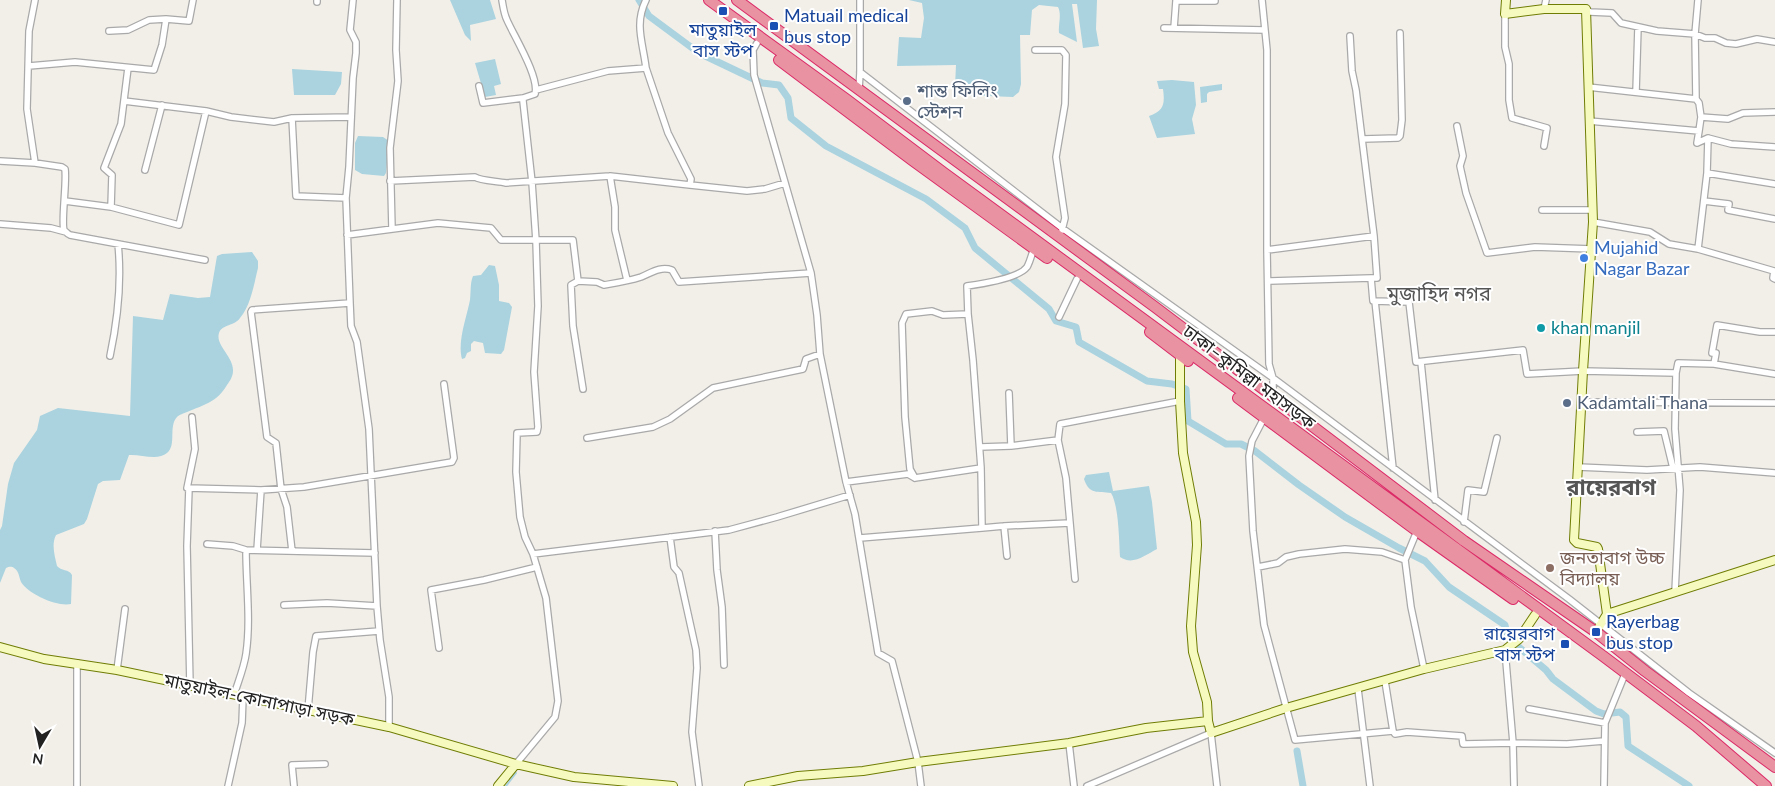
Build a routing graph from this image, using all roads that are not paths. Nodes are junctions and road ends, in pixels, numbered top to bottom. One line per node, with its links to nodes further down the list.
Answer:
1 (35, 0): 31 (street)
2 (193, 0): 19 (street)
3 (353, 0): 46 (street)
4 (397, 0): 61 (street)
5 (502, 0): 37 (street)
6 (646, 0): 33 (street)
7 (704, 0): 29 (highway)
8 (709, 0): 172 (highway, ঢাকা–কুমিল্লা মহাসড়ক)
9 (737, 0): 38 (highway, ঢাকা–কুমিল্লা মহাসড়ক)
10 (860, 0): 34 (street)
11 (1262, 0): 23 (street)
12 (1506, 0): 18 (street)
13 (1546, 0): 16 (street)
14 (1698, 0): 26 (street)
15 (1215, 1): 22 (street)
16 (1544, 10): 17 (street); 18 (street)
17 (1586, 10): 20 (street); 36 (street)
18 (1505, 14): 54 (street)
19 (166, 19): 24 (street); 32 (street)
20 (1638, 27): 26 (street); 39 (street)
21 (1164, 28): 22 (street)
22 (1174, 28): 23 (street)
23 (1265, 30): 84 (street)
24 (109, 31)
25 (1400, 33): 53 (street)
26 (1695, 34): 28 (street); 41 (street)
27 (1350, 36): 53 (street)
28 (1775, 42)
29 (757, 43): 63 (street); 82 (highway)
30 (1035, 50): 77 (street)
31 (29, 66): 32 (street); 57 (street)
32 (128, 68): 42 (street)
33 (646, 68): 37 (street); 65 (street)
34 (860, 72): 38 (street); 77 (street)
35 (479, 86): 40 (street)
36 (1588, 88): 39 (street); 49 (street)
37 (536, 90): 40 (street)
38 (859, 90): 77 (highway, ঢাকা–কুমিল্লা মহাসড়ক)
39 (1636, 92): 41 (street)
40 (523, 98): 62 (street)
41 (1696, 99): 47 (street)
42 (124, 102): 43 (street); 69 (street)
43 (162, 106): 44 (street); 58 (street)
44 (206, 111): 48 (street); 69 (street)
45 (1775, 112): 47 (street)
46 (351, 117): 48 (street); 66 (street)
47 (1701, 117): 51 (street)
48 (292, 118): 66 (street)
49 (1589, 121): 51 (street); 71 (street)
50 (1457, 126): 85 (street)
51 (1698, 131): 52 (street)
52 (1708, 138): 55 (street); 59 (street)
53 (1363, 139): 79 (street)
54 (1544, 146)
55 (1775, 147)
56 (0, 161): 57 (street)
57 (35, 163): 67 (street)
58 (145, 170)
59 (1707, 173): 64 (street); 68 (street)
60 (610, 176): 62 (street); 65 (street); 91 (street)
61 (390, 181): 62 (street); 75 (street)
62 (532, 182): 80 (street)
63 (784, 183): 65 (street); 87 (street)
64 (1775, 184)
65 (690, 186)
66 (346, 198): 78 (street)
67 (65, 201): 69 (street); 76 (street)
68 (1704, 201): 72 (street); 83 (street)
69 (111, 207)
70 (1542, 210): 71 (street)
71 (1592, 210): 73 (street)
72 (1775, 219)
73 (1593, 222): 83 (street); 85 (street)
74 (0, 224): 76 (street)
75 (392, 229): 78 (street); 80 (street)
76 (66, 232): 81 (street)
77 (1061, 233): 107 (street); 111 (highway, ঢাকা–কুমিল্লা মহাসড়ক)
78 (347, 236): 95 (street)
79 (1374, 236): 84 (street); 88 (street)
80 (536, 241): 92 (street); 150 (street)
81 (118, 244): 86 (street); 101 (street)
82 (1034, 248): 90 (highway); 96 (street)
83 (1698, 249): 89 (street)
84 (1267, 250): 93 (street)
85 (1592, 250): 104 (street)
86 (204, 260)
87 (811, 273): 91 (street); 99 (street)
88 (1371, 278): 93 (street); 94 (street)
89 (1775, 278)
90 (1077, 279): 97 (street); 100 (highway)
91 (627, 280): 92 (street)
92 (578, 281): 109 (street)
93 (1268, 281): 107 (street)
94 (1375, 301): 102 (street); 126 (street)
95 (350, 303): 129 (street); 133 (street)
96 (968, 314): 123 (street); 130 (street)
97 (1059, 317)
98 (1775, 332): 103 (street)
99 (820, 354): 119 (street); 131 (street)
100 (1180, 354): 112 (street); 117 (highway)
101 (110, 356)
102 (1421, 362): 104 (street); 136 (street)
103 (1714, 364): 105 (street); 106 (street)
104 (1583, 371): 105 (street); 113 (street)
105 (1676, 373): 114 (street)
106 (1775, 374)
107 (1273, 378): 111 (street); 126 (street)
108 (444, 384): 129 (street)
109 (583, 389)
110 (1010, 393): 122 (street)
111 (1273, 396): 163 (highway, ঢাকা–কুমিল্লা মহাসড়ক)
112 (1180, 401): 121 (street); 181 (street)
113 (1582, 402): 114 (street); 124 (street)
114 (1677, 402): 115 (street); 127 (street)
115 (1775, 403)
116 (192, 417): 132 (street)
117 (1264, 418): 142 (highway); 155 (street)
118 (1637, 432): 127 (street)
119 (587, 438)
120 (1497, 438): 137 (street)
121 (1058, 440): 122 (street); 138 (street)
122 (1011, 446): 123 (street)
123 (980, 447): 125 (street)
124 (1578, 467): 127 (street); 161 (street)
125 (982, 468): 130 (street); 140 (street)
126 (1393, 468): 136 (street)
127 (1676, 468): 128 (street); 157 (street)
128 (1775, 473)
129 (371, 476): 133 (street); 149 (street)
130 (915, 478): 131 (street)
131 (846, 482): 135 (street)
132 (188, 488): 134 (street); 174 (street)
133 (281, 489): 134 (street); 148 (street)
134 (261, 490): 147 (street)
135 (850, 495): 141 (street); 144 (street)
136 (1435, 500): 137 (street)
137 (1464, 522): 163 (street)
138 (1070, 523): 139 (street); 156 (street)
139 (1004, 526): 140 (street); 151 (street)
140 (982, 528): 144 (street)
141 (715, 531): 143 (street); 169 (street)
142 (1415, 535): 152 (street); 162 (highway)
143 (670, 537): 150 (street); 200 (street)
144 (860, 538): 191 (street)
145 (207, 544): 146 (street)
146 (246, 550): 147 (street); 176 (street)
147 (257, 550): 148 (street)
148 (292, 551): 149 (street)
149 (374, 553): 159 (street)
150 (533, 554): 154 (street)
151 (1007, 556)
152 (1405, 560): 155 (street); 170 (street)
153 (1775, 560): 157 (street)
154 (537, 567): 166 (street); 193 (street)
155 (1258, 567): 178 (street)
156 (1075, 579)
157 (1675, 592): 161 (street)
158 (284, 605): 159 (street)
159 (377, 606): 164 (street)
160 (125, 609): 171 (street)
161 (1606, 614): 163 (street)
162 (1535, 615): 167 (street); 172 (highway)
163 (1599, 628): 190 (street); 194 (highway, ঢাকা–কুমিল্লা মহাসড়ক)
164 (379, 631): 180 (street); 183 (street)
165 (0, 647): 168 (street, মাতুয়াইল-কোনাপাড়া সড়ক)
166 (438, 648)
167 (1505, 650): 170 (street); 189 (street)
168 (76, 663): 171 (street, মাতুয়াইল-কোনাপাড়া সড়ক); 195 (street)
169 (724, 665)
170 (1424, 669): 173 (street)
171 (117, 670): 174 (street, মাতুয়াইল-কোনাপাড়া সড়ক)
172 (1625, 674): 182 (street); 209 (highway, ঢাকা–কুমিল্লা মহাসড়ক)
173 (1385, 681): 175 (street); 184 (street)
174 (190, 686): 176 (street, মাতুয়াইল-কোনাপাড়া সড়ক)
175 (1358, 688): 178 (street); 186 (street)
176 (234, 695): 177 (street, মাতুয়াইল-কোনাপাড়া সড়ক)
177 (242, 697): 180 (street, মাতুয়াইল-কোনাপাড়া সড়ক); 196 (street)
178 (1286, 708): 185 (street); 186 (street)
179 (1529, 709): 182 (street)
180 (308, 710): 183 (street, মাতুয়াইল-কোনাপাড়া সড়ক)
181 (1208, 721): 185 (street); 188 (street)
182 (1605, 723): 187 (street)
183 (390, 726): 193 (street, মাতুয়াইল-কোনাপাড়া সড়ক)
184 (1393, 731): 186 (street); 189 (street)
185 (1212, 733): 204 (street); 205 (street)
186 (1364, 734): 206 (street)
187 (1604, 741): 189 (street); 208 (street)
188 (1069, 743): 191 (street); 203 (street)
189 (1513, 743): 207 (street)
190 (1775, 753)
191 (918, 762): 201 (street); 202 (street)
192 (325, 764): 197 (street)
193 (516, 764): 198 (street); 199 (street, মাতুয়াইল-কোনাপাড়া সড়ক)
194 (1775, 767)
195 (77, 786)
196 (228, 786)
197 (294, 786)
198 (498, 786)
199 (673, 786)
200 (699, 786)
201 (749, 786)
202 (921, 786)
203 (1074, 786)
204 (1087, 786)
205 (1217, 786)
206 (1370, 786)
207 (1514, 786)
208 (1604, 786)
209 (1766, 786)

